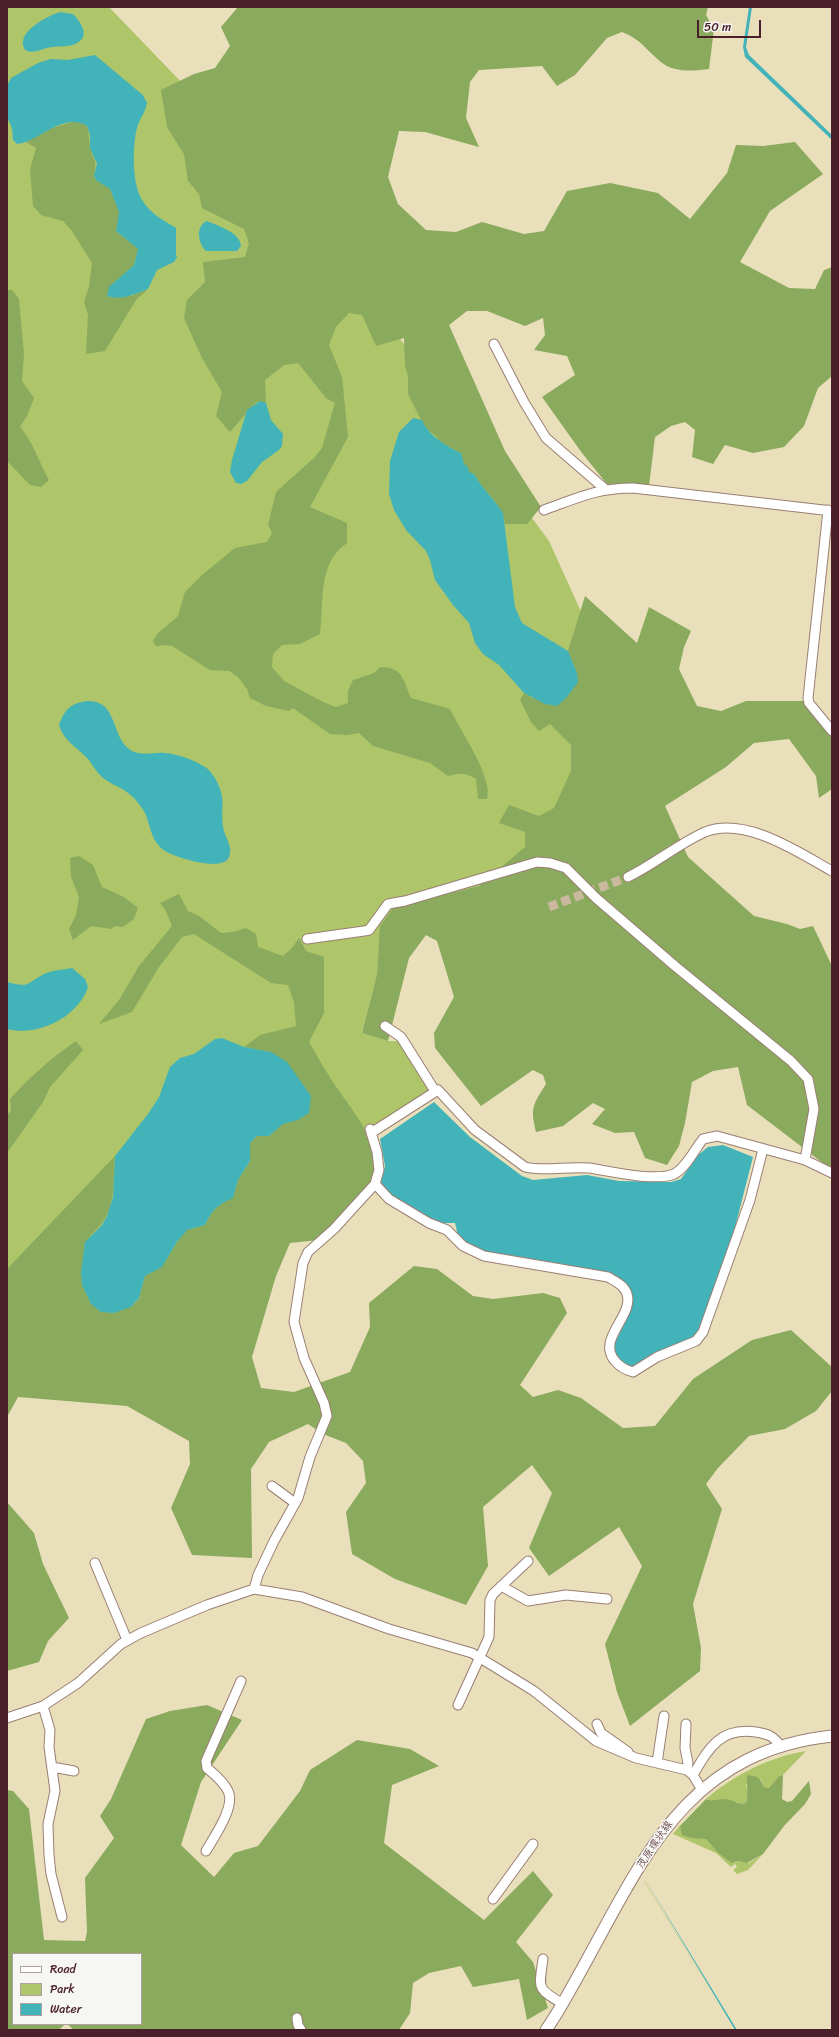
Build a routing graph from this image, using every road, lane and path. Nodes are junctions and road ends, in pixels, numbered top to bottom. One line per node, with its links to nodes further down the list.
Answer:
1 (494, 344): 2 (street)
2 (606, 489): 3 (street); 4 (street)
3 (544, 510)
4 (830, 510): 5 (street)
5 (832, 731)
6 (832, 871): 7 (street)
7 (628, 877)
8 (307, 939): 12 (street)
9 (385, 1026): 10 (street)
10 (435, 1091): 11 (street); 14 (street)
11 (763, 1149): 12 (street); 14 (street)
12 (805, 1160): 13 (street)
13 (832, 1173)
14 (375, 1184): 16 (street)
15 (272, 1486): 16 (street)
16 (295, 1503): 20 (street)
17 (528, 1561): 19 (street)
18 (95, 1563): 22 (street)
19 (501, 1586): 21 (street); 23 (street)
20 (254, 1589): 22 (street); 23 (street)
21 (606, 1599)
22 (127, 1640): 26 (street)
23 (480, 1657): 25 (street); 33 (street)
24 (241, 1681): 40 (street)
25 (458, 1705)
26 (43, 1706): 28 (street); 35 (street)
27 (664, 1716): 34 (street)
28 (7, 1718)
29 (597, 1724): 33 (street)
30 (686, 1724): 37 (street)
31 (832, 1736): 32 (main road, 茂原環状線)
32 (781, 1747): 37 (street); 38 (main road, 茂原環状線)
33 (636, 1758): 34 (street)
34 (657, 1763): 37 (street)
35 (52, 1767): 36 (street); 42 (street)
36 (74, 1771)
37 (690, 1772): 38 (street)
38 (702, 1790): 44 (main road, 茂原環状線)
39 (533, 1844): 41 (street)
40 (206, 1851)
41 (494, 1899)
42 (62, 1917)
43 (543, 1959): 44 (street)
44 (562, 2004): 46 (main road, 茂原環状線)
45 (297, 2018): 47 (street)
46 (548, 2029)
47 (301, 2030)

